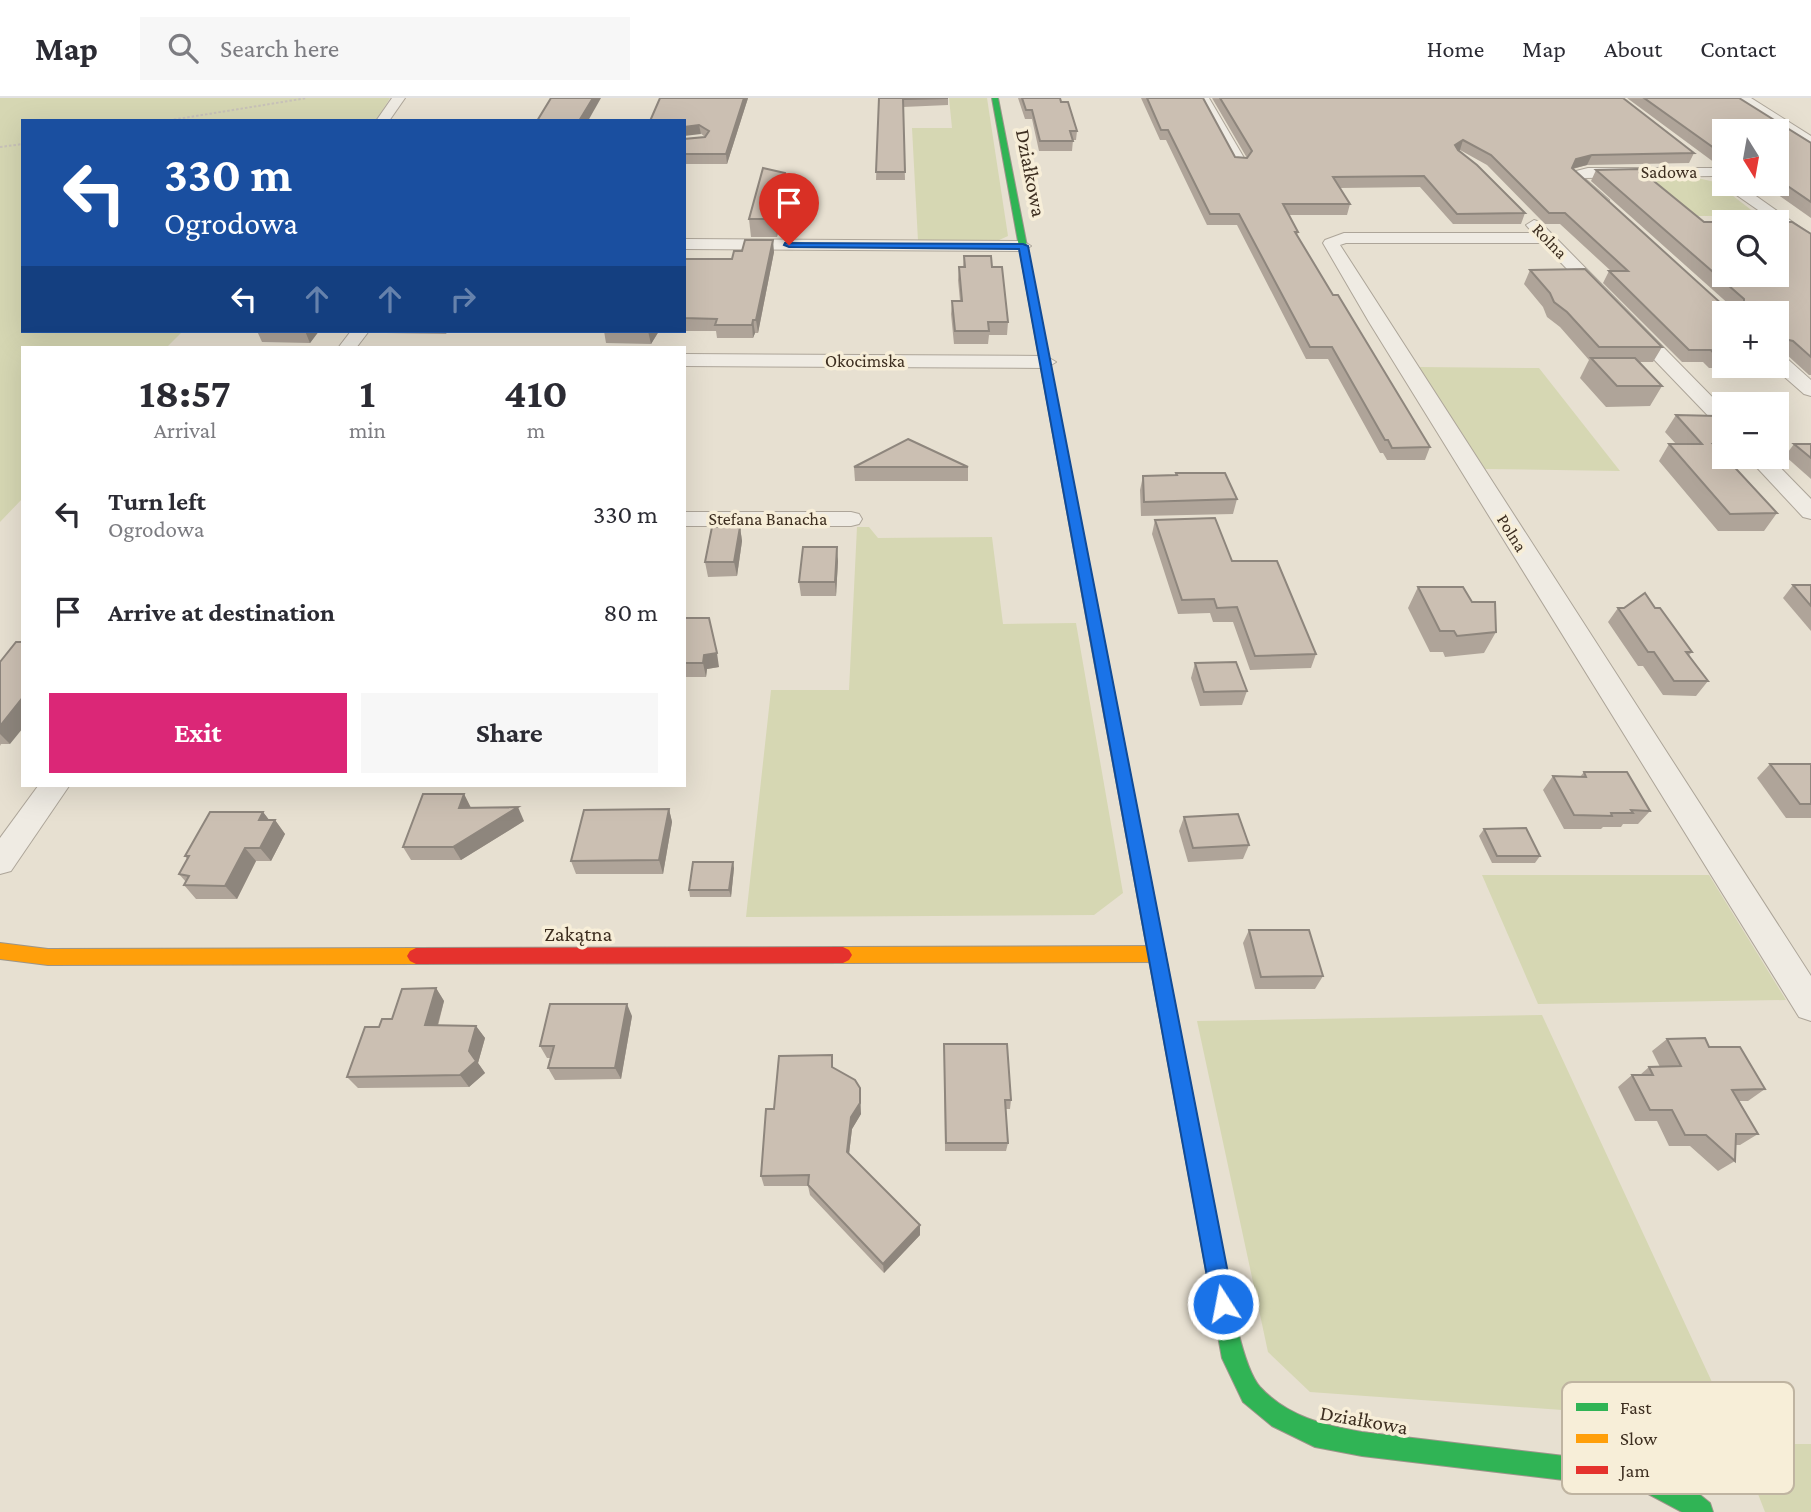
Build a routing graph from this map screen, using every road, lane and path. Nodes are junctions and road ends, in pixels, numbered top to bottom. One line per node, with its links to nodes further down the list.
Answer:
1 (307, 98): 6 (path)
2 (399, 98): 7 (street)
3 (995, 98): 21 (street, Działkowa)
4 (1203, 98): 12 (street)
5 (1742, 98): 8 (street)
6 (177, 119)
7 (383, 119)
8 (1811, 142)
9 (21, 144): 10 (path)
10 (0, 147)
11 (1692, 155): 13 (street)
12 (1240, 163)
13 (1712, 170)
14 (1712, 175): 17 (street, Sadowa)
15 (1747, 196): 19 (street)
16 (1518, 209): 18 (street, Rolna)
17 (1616, 215)
18 (1547, 238): 26 (street, Rolna); 35 (street, Polna)
19 (1811, 242)
20 (686, 244): 21 (street)
21 (1023, 246): 23 (street, Działkowa)
22 (686, 360): 23 (street, Okocimska)
23 (1046, 362): 34 (street, Działkowa)
24 (1789, 371): 25 (street)
25 (1811, 390)
26 (1712, 409)
27 (1770, 469): 28 (street)
28 (1811, 512)
29 (686, 519): 30 (street, Stefana Banacha)
30 (851, 519)
31 (53, 787): 32 (street)
32 (0, 862)
33 (0, 951): 34 (street, Zakątna)
34 (1157, 954): 36 (street, Działkowa)
35 (1811, 1006)
36 (1562, 1468)
37 (1675, 1494): 38 (street, Działkowa)
38 (1701, 1512)

